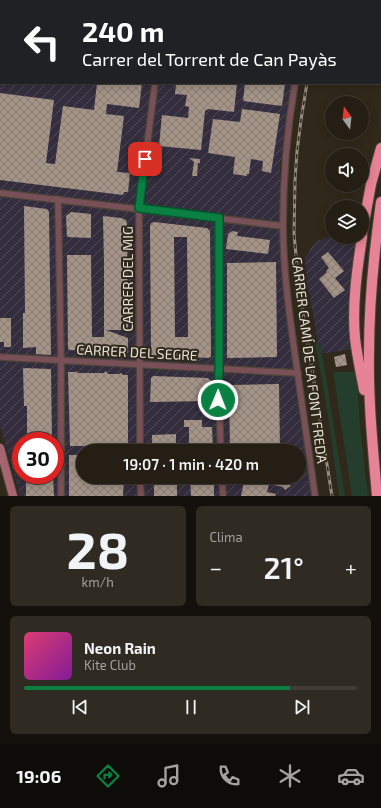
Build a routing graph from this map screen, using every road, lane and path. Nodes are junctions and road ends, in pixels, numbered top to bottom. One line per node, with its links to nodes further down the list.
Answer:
1 (155, 84): 8 (street, CARRER DEL MIG)
2 (295, 84): 10 (street, CARRER CAMÍ DE LA FONT FREDA)
3 (381, 148): 6 (highway)
4 (0, 193): 5 (street)
5 (58, 200): 8 (street); 13 (street)
6 (368, 200)
7 (381, 202): 17 (highway)
8 (139, 208): 9 (street); 14 (street, CARRER DEL MIG)
9 (219, 218): 10 (street); 15 (street)
10 (283, 226): 16 (street, CARRER CAMÍ DE LA FONT FREDA)
11 (361, 244): 17 (highway)
12 (0, 356): 13 (street, CARRER DEL SEGRE)
13 (61, 360): 14 (street, CARRER DEL SEGRE); 24 (street)
14 (140, 364): 15 (street, CARRER DEL SEGRE); 18 (street, CARRER DEL MIG)
15 (219, 368): 16 (street, CARRER DEL SEGRE); 19 (street)
16 (298, 373): 27 (street, CARRER CAMÍ DE LA FONT FREDA)
17 (371, 422): 28 (highway)
18 (140, 444)
19 (221, 444)
20 (0, 448): 23 (main road)
21 (140, 484): 25 (street)
22 (222, 484): 26 (street)
23 (13, 496)
24 (61, 496)
25 (141, 496)
26 (223, 496)
27 (315, 496)
28 (378, 496)

